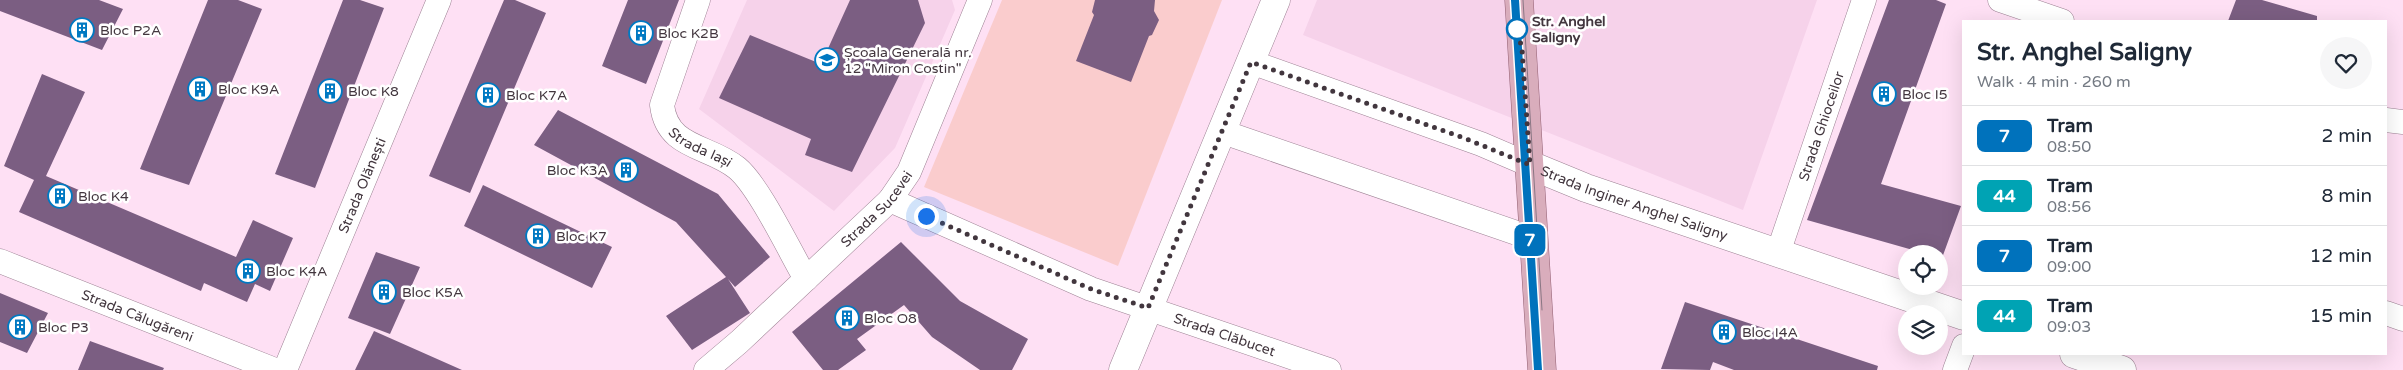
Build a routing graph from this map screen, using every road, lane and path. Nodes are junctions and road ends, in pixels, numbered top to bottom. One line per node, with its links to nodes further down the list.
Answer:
1 (439, 0): 26 (street, Strada Olănești)
2 (698, 0): 18 (street, Strada Iași)
3 (980, 0): 14 (street, Strada Sucevei)
4 (1276, 0): 9 (main road)
5 (1519, 0): 13 (main road)
6 (1864, 0): 16 (street, Strada Ghioceilor)
7 (2000, 0): 8 (street)
8 (2059, 20)
9 (1251, 62): 12 (main road); 13 (street, Strada Inginer Anghel Saligny)
10 (2387, 120): 11 (street)
11 (2403, 122)
12 (1223, 132): 15 (street); 19 (main road)
13 (1530, 165): 15 (main road); 16 (main road, Strada Inginer Anghel Saligny)
14 (890, 200): 18 (street, Strada Sucevei); 19 (street, Strada Clăbucet)
15 (1534, 239): 30 (main road)
16 (1778, 253): 21 (main road, Strada Inginer Anghel Saligny)
17 (0, 260): 25 (street, Strada Călugăreni)
18 (806, 279): 27 (street, Strada Sucevei)
19 (1148, 308): 28 (main road); 29 (street, Strada Clăbucet)
20 (2387, 313): 22 (street)
21 (1962, 315)
22 (2403, 319)
23 (1962, 351): 31 (street)
24 (2077, 355): 32 (main road)
25 (275, 370)
26 (284, 370)
27 (706, 370)
28 (1123, 370)
29 (1329, 370)
30 (1542, 370)
31 (1955, 370)
32 (2122, 370)

